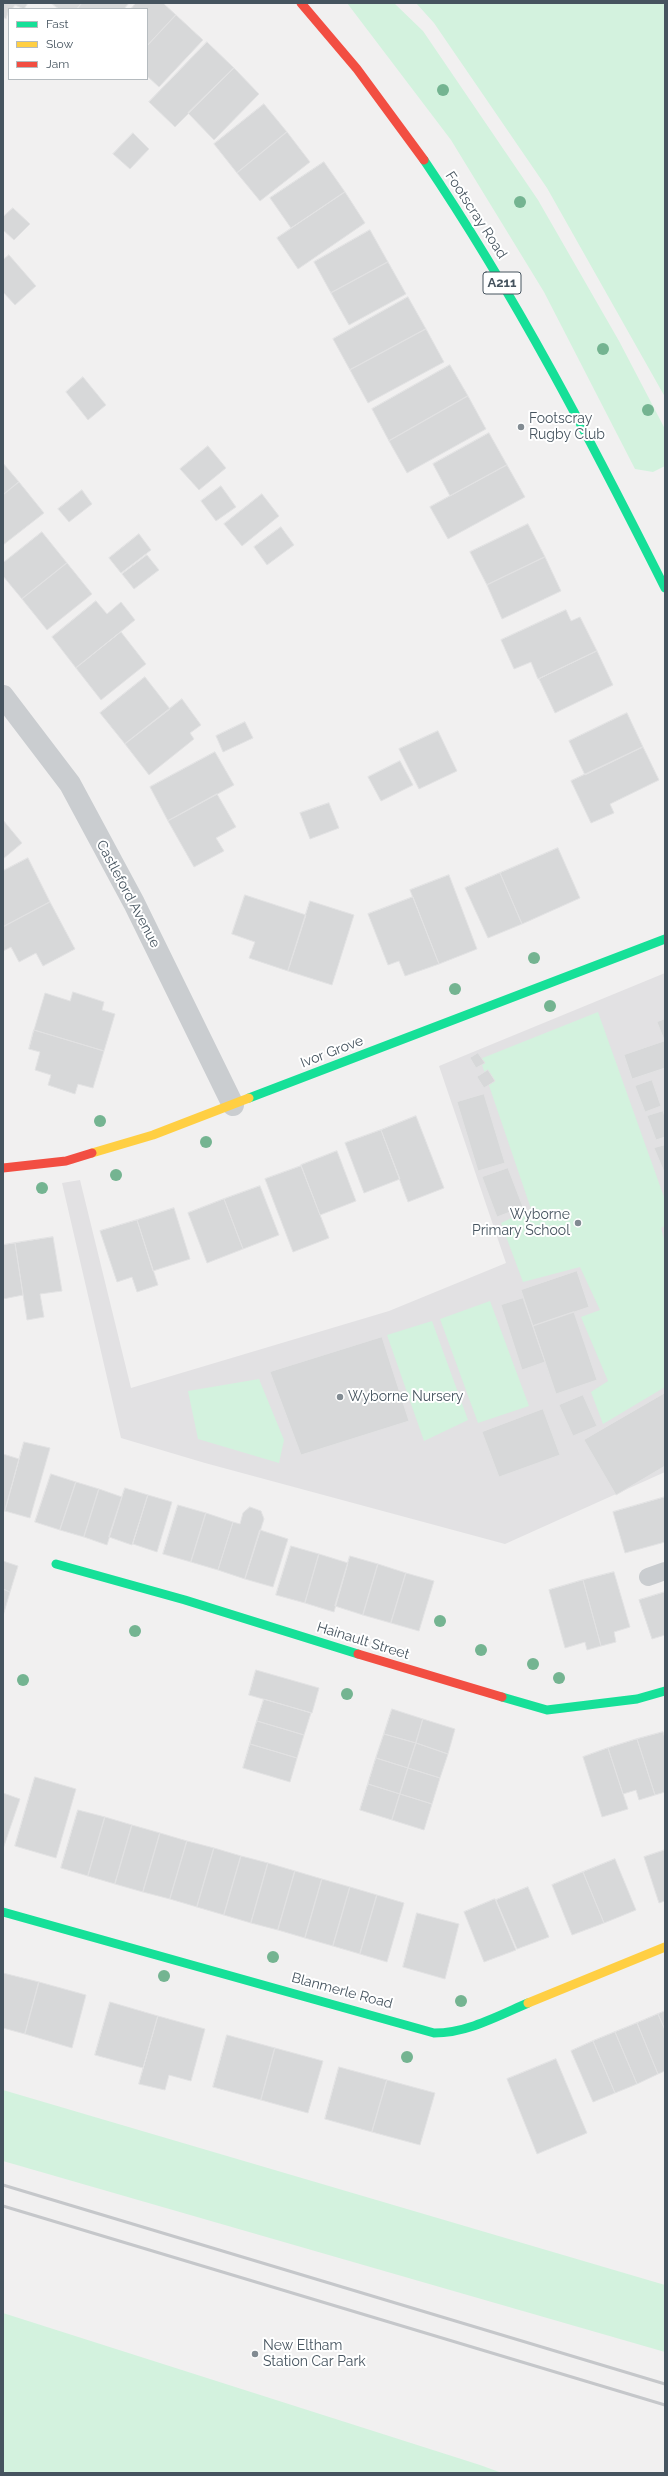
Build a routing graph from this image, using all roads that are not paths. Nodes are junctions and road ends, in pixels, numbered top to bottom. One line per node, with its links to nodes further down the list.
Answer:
1 (301, 3): 2 (street, Footscray Road / A211)
2 (665, 588)
3 (3, 696): 5 (street, Castleford Avenue)
4 (665, 939): 5 (street, Ivor Grove)
5 (233, 1105): 6 (street, Ivor Grove)
6 (3, 1168)
7 (56, 1564): 10 (street, Hainault Street)
8 (665, 1571): 9 (lane)
9 (648, 1577)
10 (665, 1691)
11 (3, 1912): 12 (street, Blanmerle Road)
12 (665, 1947)

